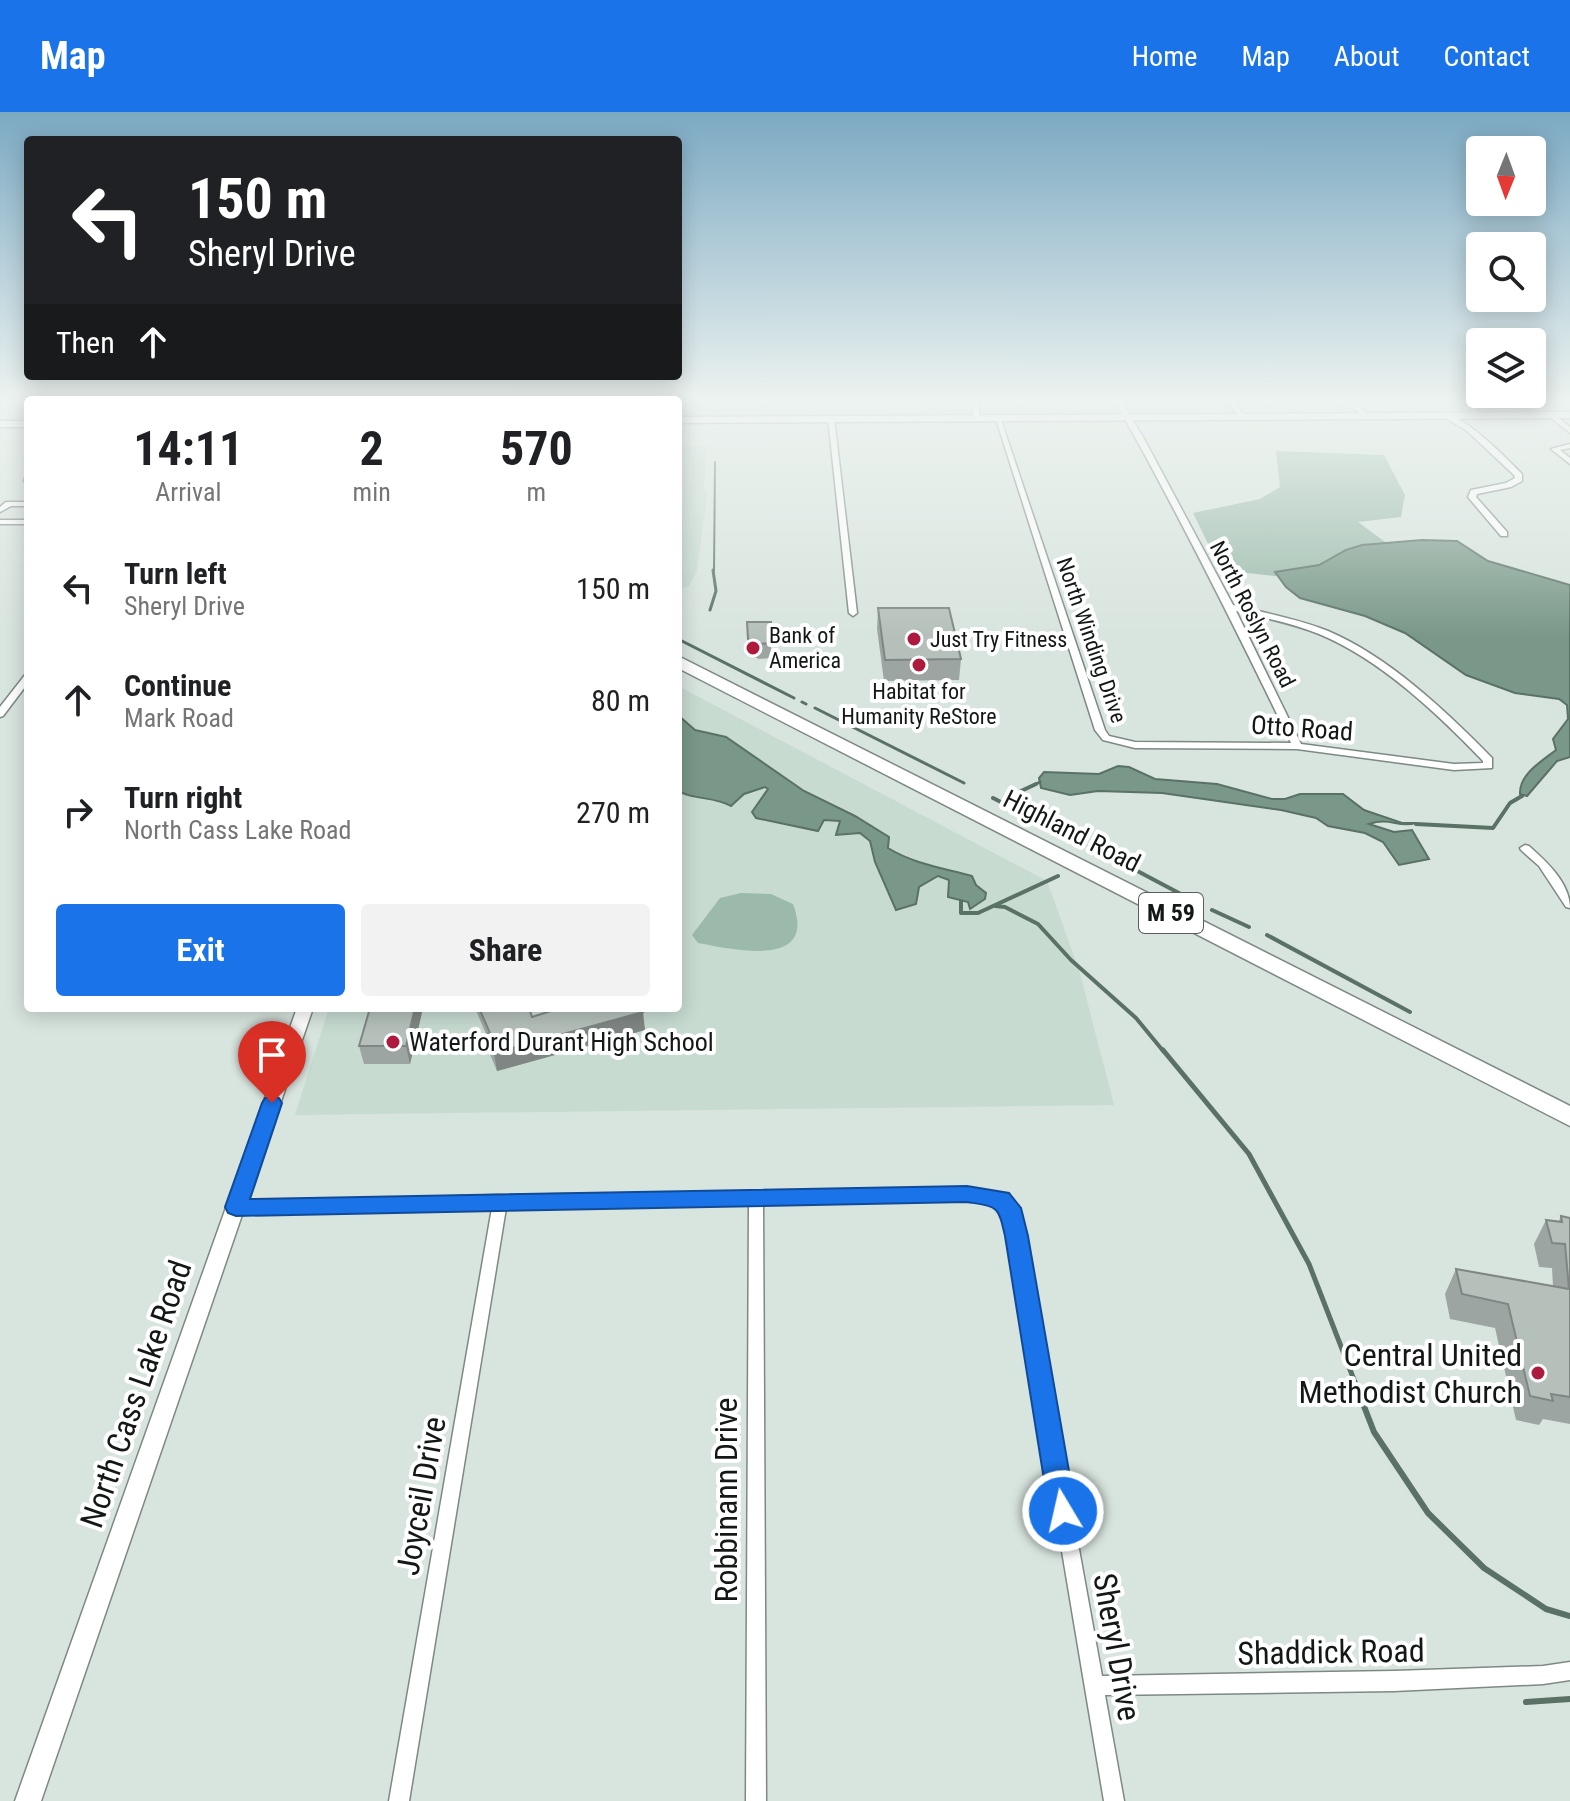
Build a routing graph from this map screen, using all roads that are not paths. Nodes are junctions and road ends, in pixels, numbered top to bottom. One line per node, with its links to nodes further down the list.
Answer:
1 (838, 480): 11 (street)
2 (1018, 480): 15 (street, North Winding Drive)
3 (1162, 480): 10 (street, North Roslyn Road)
4 (1517, 480): 9 (street)
5 (24, 505): 6 (street)
6 (3, 508)
7 (0, 522): 8 (street)
8 (24, 522)
9 (1504, 534)
10 (1230, 607): 16 (street, North Roslyn Road); 16 (street, Otto Road)
11 (853, 613)
12 (682, 663): 20 (highway, Highland Road / M 59)
13 (24, 682): 14 (street)
14 (0, 714)
15 (1106, 738): 16 (street, Otto Road)
16 (1297, 746)
17 (1525, 848): 18 (street)
18 (1570, 904)
19 (304, 1012): 23 (main road, North Cass Lake Road)
20 (1570, 1117)
21 (756, 1199): 22 (street, Sheryl Drive); 25 (street, Sheryl Drive); 28 (street, Robbinann Drive)
22 (500, 1201): 23 (street, Sheryl Drive); 27 (street, Joyceil Drive)
23 (236, 1207): 26 (main road, North Cass Lake Road)
24 (1570, 1671): 25 (street, Shaddick Road)
25 (1093, 1686): 29 (street, Sheryl Drive)
26 (28, 1801)
27 (399, 1801)
28 (756, 1801)
29 (1114, 1801)

